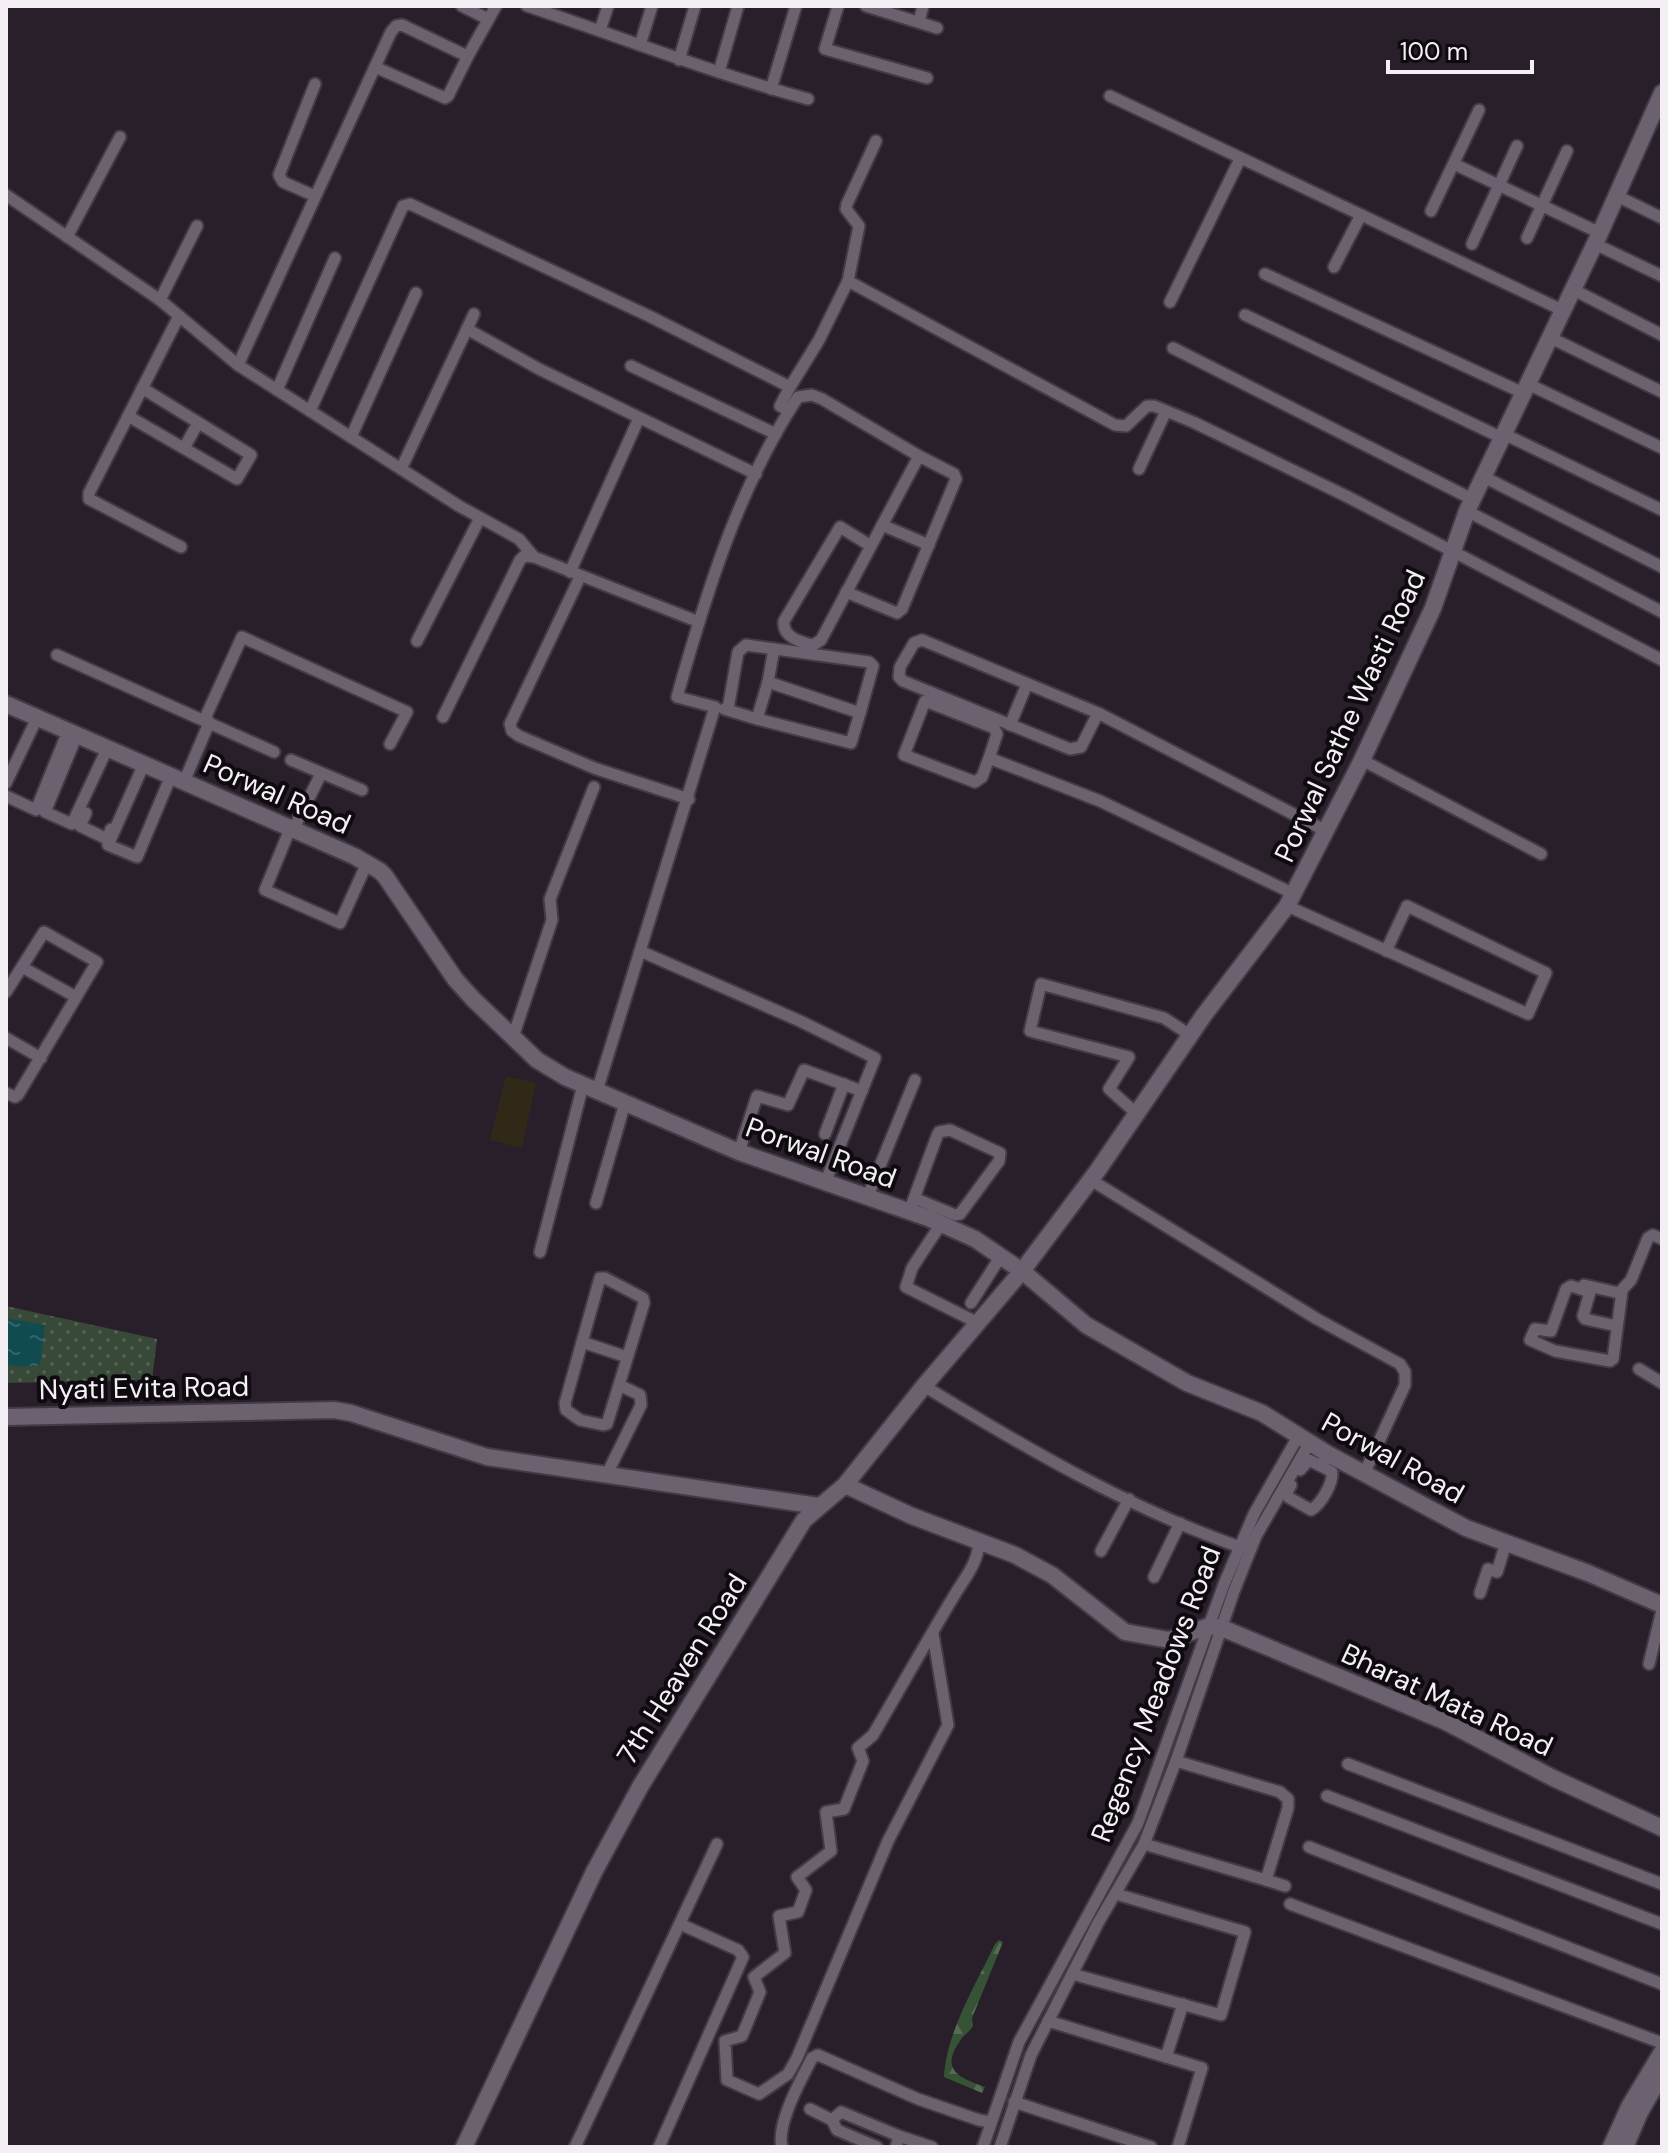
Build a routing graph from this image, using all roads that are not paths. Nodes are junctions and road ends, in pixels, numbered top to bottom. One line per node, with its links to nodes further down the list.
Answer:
1 (462, 6): 13 (street)
2 (496, 6): 13 (street)
3 (527, 6): 12 (street)
4 (608, 6): 16 (street)
5 (652, 6): 17 (street)
6 (695, 6): 19 (street)
7 (738, 6): 21 (street)
8 (796, 6): 24 (street)
9 (838, 6): 22 (street)
10 (866, 6): 14 (street)
11 (923, 6): 14 (street)
12 (563, 12): 16 (street)
13 (488, 19): 18 (street)
14 (919, 22): 15 (street)
15 (937, 28)
16 (600, 30): 17 (street)
17 (640, 45): 19 (street)
18 (469, 54): 20 (street); 20 (street)
19 (679, 60): 21 (street)
20 (375, 67): 36 (street)
21 (719, 72): 24 (street)
22 (927, 78)
23 (315, 84): 36 (street)
24 (771, 89): 27 (street)
25 (1662, 93): 37 (street, Porwal Sathe Wasti Road)
26 (1110, 96): 33 (street)
27 (808, 99)
28 (1479, 110): 34 (street)
29 (120, 137): 45 (street)
30 (876, 141): 53 (street)
31 (1517, 146): 35 (street)
32 (1567, 151): 39 (street)
33 (1240, 159): 42 (street); 57 (street)
34 (1454, 164): 35 (street); 40 (street)
35 (1498, 185): 39 (street); 48 (street)
36 (315, 196): 66 (street)
37 (1617, 196): 43 (street); 47 (street, Porwal Sathe Wasti Road)
38 (10, 198): 41 (street); 45 (street)
39 (1541, 206): 46 (street); 47 (street)
40 (1431, 211)
41 (6, 212)
42 (1361, 215): 50 (street); 58 (street)
43 (1662, 218)
44 (197, 226): 56 (street)
45 (67, 237): 56 (street)
46 (1527, 238)
47 (1597, 238): 52 (street); 54 (street, Porwal Sathe Wasti Road)
48 (1472, 244)
49 (335, 258): 71 (street)
50 (1334, 267)
51 (1265, 274): 70 (street)
52 (1662, 276)
53 (848, 281): 68 (street); 75 (street)
54 (1572, 289): 58 (street, Porwal Sathe Wasti Road); 63 (street)
55 (416, 293): 81 (street)
56 (160, 300): 61 (street)
57 (1170, 302)
58 (1562, 310): 64 (street, Porwal Sathe Wasti Road)
59 (474, 314): 62 (street)
60 (1245, 315): 80 (street)
61 (179, 316): 66 (street); 69 (street)
62 (467, 329): 77 (street); 85 (street)
63 (1662, 335)
64 (1549, 337): 70 (street, Porwal Sathe Wasti Road); 72 (street)
65 (1173, 348): 89 (street)
66 (238, 365): 71 (street)
67 (631, 366): 79 (street)
68 (790, 387): 73 (street); 74 (street)
69 (142, 388): 76 (street); 78 (street)
70 (1524, 388): 80 (street, Porwal Sathe Wasti Road); 83 (street)
71 (277, 390): 73 (street)
72 (1662, 392)
73 (310, 411): 81 (street)
74 (789, 411): 79 (street); 84 (street)
75 (1166, 411): 86 (street); 96 (street)
76 (128, 416): 82 (street); 95 (street)
77 (639, 418): 87 (street); 99 (street)
78 (198, 423): 82 (street); 82 (street)
79 (776, 434): 87 (street)
80 (1501, 435): 88 (street, Porwal Sathe Wasti Road); 90 (street)
81 (351, 437): 85 (street)
82 (184, 448)
83 (1662, 448)
84 (919, 456): 92 (street); 93 (street)
85 (401, 469): 91 (street)
86 (1139, 469)
87 (756, 474): 102 (street)
88 (1482, 476): 89 (street, Porwal Sathe Wasti Road); 98 (street)
89 (1469, 505): 96 (street, Porwal Sathe Wasti Road); 101 (street)
90 (1662, 510)
91 (480, 518): 97 (street); 103 (street)
92 (882, 525): 93 (street); 94 (street)
93 (929, 545): 100 (street)
94 (871, 546): 100 (street); 100 (street)
95 (181, 547)
96 (1452, 551): 106 (street); 125 (street, Porwal Sathe Wasti Road)
97 (534, 557): 99 (street); 114 (street)
98 (1662, 567)
99 (575, 575): 102 (street); 133 (street)
100 (846, 592)
101 (1662, 612)
102 (699, 622): 110 (street)
103 (417, 641)
104 (774, 649): 107 (street); 111 (street); 112 (street)
105 (57, 655): 117 (street)
106 (1662, 660)
107 (768, 682): 112 (street); 116 (street)
108 (1027, 684): 113 (street); 118 (street); 118 (street)
109 (6, 704): 115 (street, Porwal Road)
110 (715, 707): 111 (street); 133 (street)
111 (728, 709): 116 (street)
112 (860, 713): 116 (street)
113 (1098, 713): 118 (street); 135 (street)
114 (443, 717)
115 (37, 718): 119 (street, Porwal Road); 129 (street)
116 (757, 719)
117 (209, 723): 120 (street); 122 (street); 128 (street)
118 (1010, 725)
119 (72, 733): 121 (street, Porwal Road); 121 (street); 132 (street)
120 (390, 744)
121 (111, 750): 126 (street, Porwal Road); 126 (street)
122 (274, 752)
123 (989, 758): 123 (street); 138 (street)
124 (291, 760): 127 (street)
125 (1362, 760): 135 (street, Porwal Sathe Wasti Road); 136 (street)
126 (143, 764): 128 (street, Porwal Road); 128 (street)
127 (321, 774): 131 (street); 134 (street)
128 (178, 779): 134 (street, Porwal Road)
129 (6, 783)
130 (594, 787): 145 (street)
131 (362, 790)
132 (6, 796)
133 (689, 799): 139 (street)
134 (292, 830): 137 (street, Porwal Road); 137 (street)
135 (1326, 831): 138 (street, Porwal Sathe Wasti Road)
136 (1541, 854)
137 (367, 863): 145 (street, Porwal Road)
138 (1290, 900): 140 (street); 144 (street, Porwal Sathe Wasti Road)
139 (640, 951): 150 (street); 151 (street)
140 (1386, 951): 140 (street)
141 (22, 967): 142 (street); 143 (street); 143 (street)
142 (6, 992)
143 (76, 997): 147 (street)
144 (1190, 1035): 154 (street, Porwal Sathe Wasti Road); 154 (street)
145 (513, 1037): 150 (street, Porwal Road)
146 (6, 1038): 147 (street)
147 (41, 1058): 152 (street)
148 (915, 1080): 159 (street)
149 (844, 1084): 151 (street); 155 (street); 156 (street)
150 (590, 1088): 153 (street, Porwal Road); 164 (street)
151 (862, 1091): 158 (street)
152 (6, 1093)
153 (625, 1103): 156 (street, Porwal Road); 160 (street)
154 (1137, 1114): 157 (street, Porwal Sathe Wasti Road)
155 (825, 1134)
156 (739, 1152): 158 (street, Porwal Road)
157 (1091, 1180): 166 (street, Porwal Sathe Wasti Road); 181 (street)
158 (825, 1183): 159 (street, Porwal Road)
159 (867, 1198): 161 (street, Porwal Road)
160 (596, 1203)
161 (911, 1205): 161 (street); 162 (street, Porwal Road)
162 (941, 1224): 165 (street, Porwal Road); 170 (street)
163 (1662, 1239): 168 (street)
164 (540, 1252)
165 (1001, 1256): 166 (street, Porwal Road); 169 (street)
166 (1022, 1271): 170 (street, 7th Heaven Road); 179 (street, Porwal Road)
167 (1568, 1281): 168 (street)
168 (1622, 1291): 171 (street)
169 (971, 1303)
170 (978, 1323): 177 (street, 7th Heaven Road)
171 (1617, 1326): 171 (street)
172 (582, 1342): 173 (street); 173 (street); 176 (street)
173 (627, 1357): 176 (street)
174 (1639, 1369): 175 (street)
175 (1662, 1383)
176 (619, 1385): 182 (street)
177 (924, 1386): 183 (street, 7th Heaven Road); 184 (street)
178 (6, 1417): 182 (street, Nyati Evita Road)
179 (1304, 1439): 180 (street, Porwal Road); 189 (street, Regency Meadows Road); 194 (street)
180 (1324, 1460): 180 (street); 181 (street, Porwal Road)
181 (1364, 1474): 188 (street, Porwal Road)
182 (606, 1476): 185 (street, Nyati Evita Road)
183 (845, 1485): 185 (street, 7th Heaven Road); 187 (street)
184 (1129, 1499): 186 (street); 190 (street)
185 (818, 1506): 224 (street, 7th Heaven Road)
186 (1180, 1523): 189 (street); 191 (street)
187 (979, 1541): 194 (street); 195 (street)
188 (1506, 1543): 192 (street); 193 (street, Porwal Road)
189 (1240, 1547): 194 (street, Regency Meadows Road)
190 (1101, 1551)
191 (1154, 1577)
192 (1480, 1593)
193 (1662, 1608): 196 (street)
194 (1215, 1627): 197 (street); 200 (street, Bharat Mata Road); 222 (street, Regency Meadows Road)
195 (933, 1634): 195 (street)
196 (1649, 1664)
197 (1176, 1761): 202 (street); 204 (street)
198 (1348, 1764): 205 (street)
199 (1327, 1796): 210 (street)
200 (1662, 1828)
201 (717, 1844): 209 (street)
202 (1144, 1844): 204 (street); 207 (street)
203 (1309, 1847): 212 (street)
204 (1266, 1880): 206 (street)
205 (1662, 1884)
206 (1285, 1886)
207 (1116, 1894): 211 (street); 213 (street)
208 (1290, 1904): 215 (street)
209 (680, 1924): 225 (street); 226 (street)
210 (1662, 1924)
211 (1072, 1974): 213 (street); 214 (street)
212 (1662, 1984)
213 (1183, 2004): 217 (street)
214 (1048, 2021): 217 (street); 219 (street)
215 (1662, 2043)
216 (1662, 2052): 234 (street)
217 (1166, 2057): 233 (street)
218 (1662, 2074): 235 (street)
219 (1014, 2102): 231 (street); 232 (street)
220 (810, 2109): 221 (street)
221 (832, 2120): 223 (street); 228 (street)
222 (991, 2122): 227 (street); 230 (street, Regency Meadows Road)
223 (898, 2142): 229 (street)
224 (464, 2147)
225 (575, 2147)
226 (659, 2147)
227 (782, 2147)
228 (877, 2147)
229 (932, 2147)
230 (983, 2147)
231 (1000, 2147)
232 (1151, 2147)
233 (1178, 2147)
234 (1611, 2147)
235 (1625, 2147)

